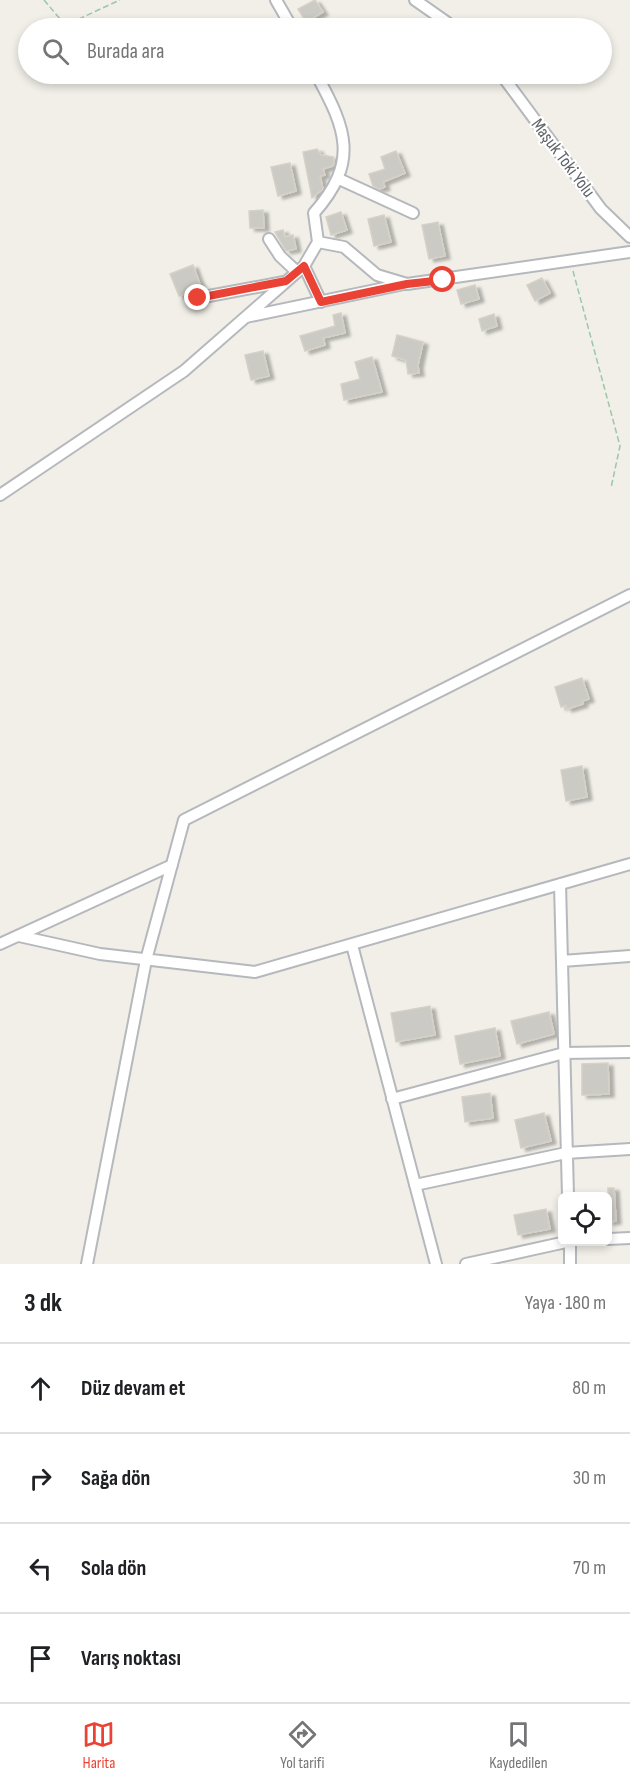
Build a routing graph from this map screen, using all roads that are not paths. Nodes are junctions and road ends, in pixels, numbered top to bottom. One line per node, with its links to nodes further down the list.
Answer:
1 (276, 0): 3 (street)
2 (415, 0): 4 (street)
3 (286, 18)
4 (441, 18)
5 (322, 84): 7 (street)
6 (508, 84): 9 (street, Maşuk Toki Yolu)
7 (339, 179): 8 (street); 11 (street)
8 (413, 213)
9 (630, 237)
10 (269, 239): 13 (street)
11 (318, 242): 13 (street); 15 (street)
12 (630, 252): 15 (street)
13 (300, 269): 14 (street); 17 (street)
14 (286, 281): 16 (street); 18 (street)
15 (407, 284): 17 (street)
16 (198, 298)
17 (321, 302): 18 (street)
18 (245, 317): 19 (street)
19 (0, 495)
20 (630, 596): 22 (street)
21 (630, 864): 23 (street)
22 (172, 865): 24 (street); 28 (street)
23 (560, 884): 26 (street); 29 (street)
24 (19, 936): 25 (street); 28 (street)
25 (0, 944)
26 (352, 945): 28 (street); 32 (street)
27 (630, 956): 29 (street)
28 (146, 960): 41 (street)
29 (562, 961): 30 (street)
30 (564, 1053): 31 (street); 32 (street); 34 (street)
31 (630, 1053)
32 (392, 1099): 35 (street)
33 (630, 1149): 34 (street)
34 (566, 1153): 35 (street); 36 (street)
35 (415, 1185): 42 (street)
36 (568, 1192)
37 (630, 1238): 38 (street)
38 (612, 1239)
39 (558, 1244): 43 (street)
40 (568, 1246): 44 (street)
41 (87, 1264)
42 (435, 1264)
43 (466, 1264)
44 (570, 1264)

